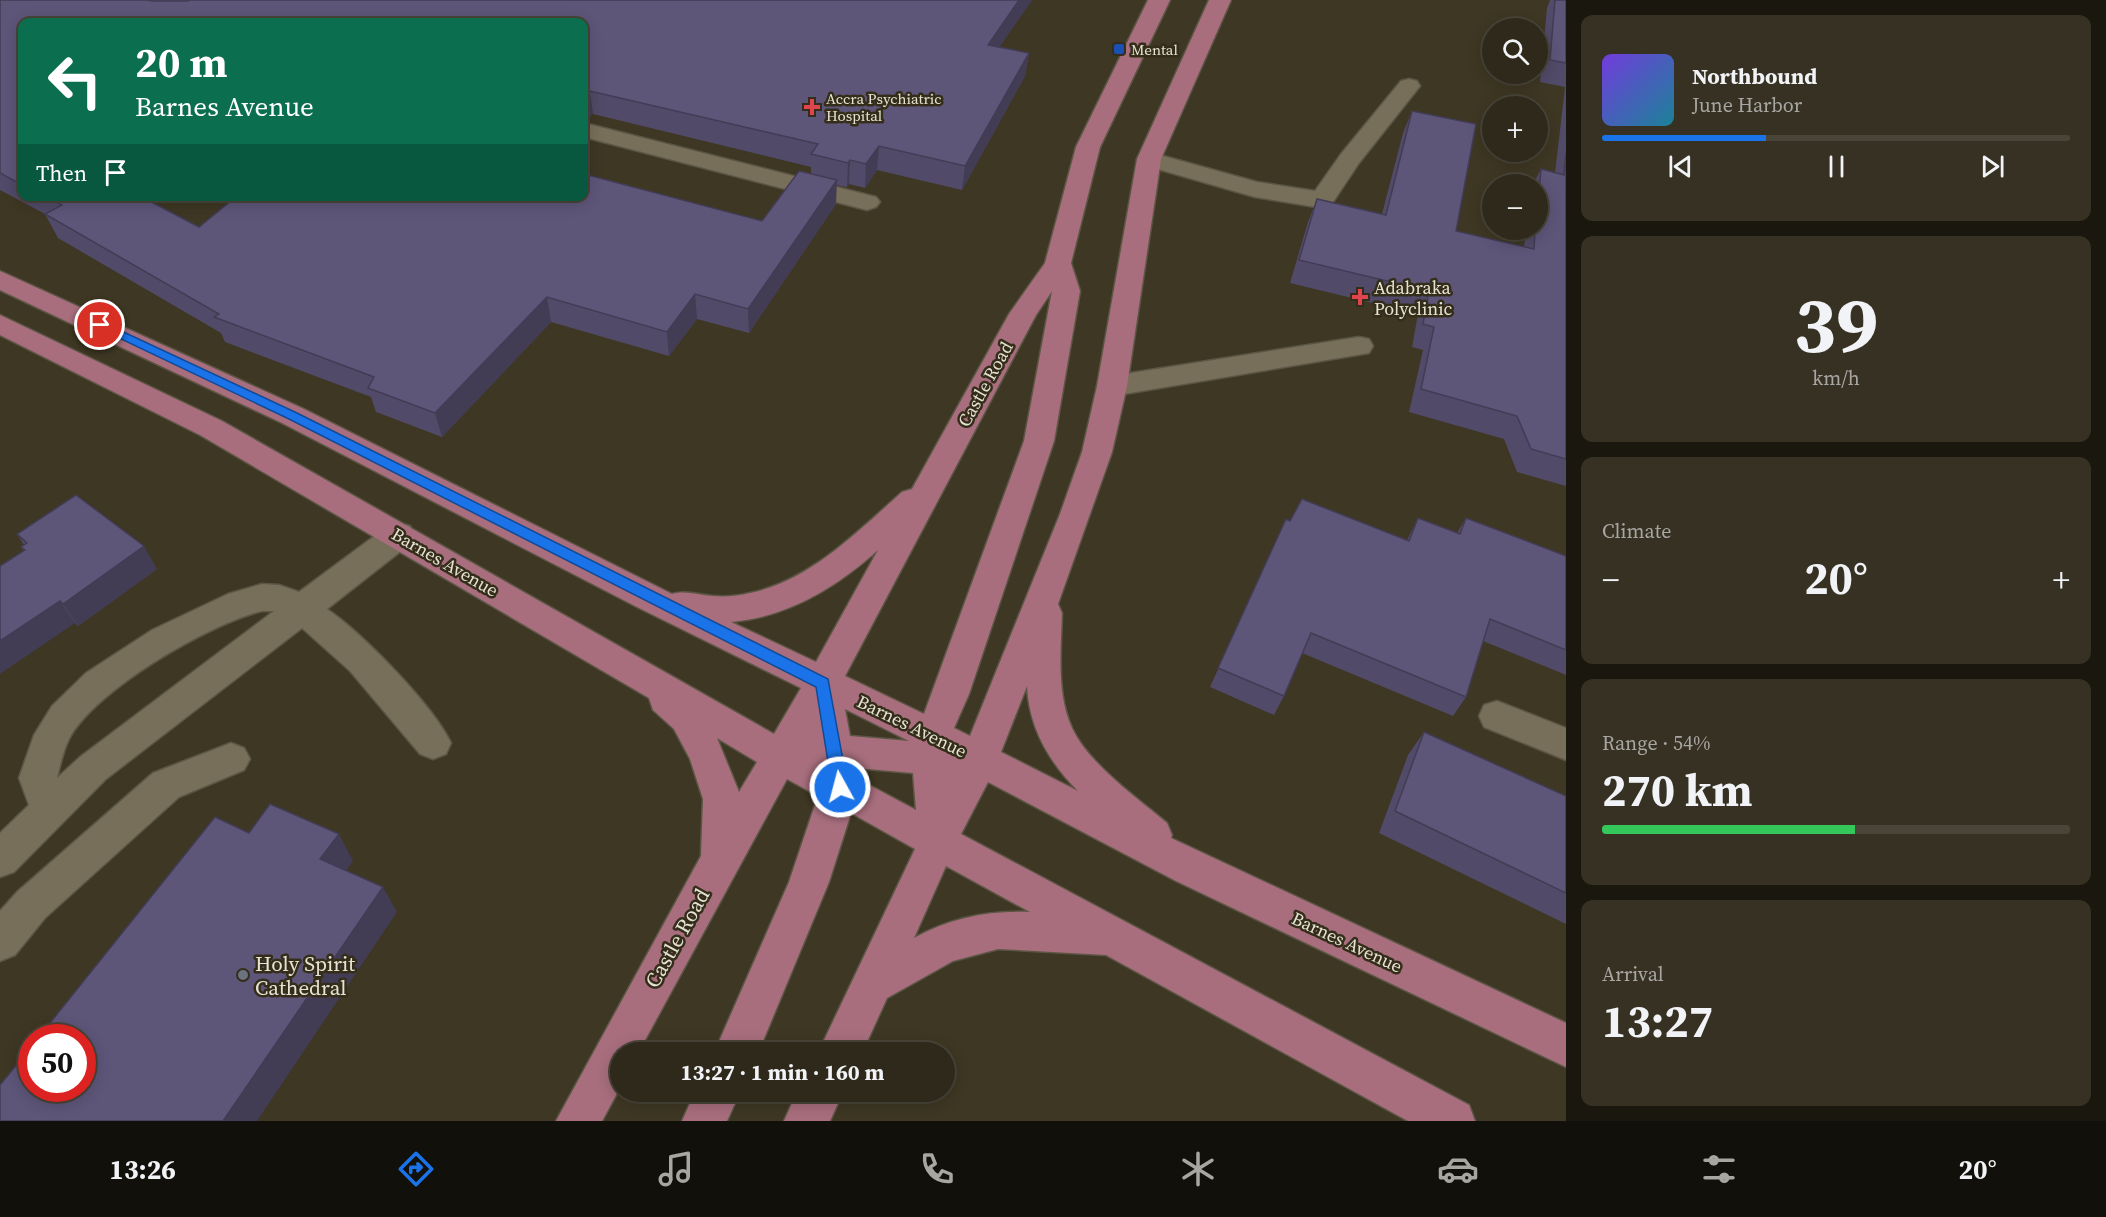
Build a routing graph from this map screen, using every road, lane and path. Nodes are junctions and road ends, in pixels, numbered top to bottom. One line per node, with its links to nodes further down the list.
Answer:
1 (1159, 0): 7 (main road, Castle Road)
2 (1220, 0): 5 (main road)
3 (1408, 86): 5 (street)
4 (588, 131): 6 (street)
5 (1149, 159): 11 (main road)
6 (867, 202)
7 (1058, 263): 12 (main road, Castle Road); 22 (main road)
8 (0, 279): 15 (main road, Barnes Avenue)
9 (0, 324): 13 (main road, Barnes Avenue)
10 (1359, 346): 11 (street)
11 (1112, 386): 14 (main road)
12 (932, 483): 15 (main road); 18 (main road, Castle Road)
13 (399, 535): 16 (street); 17 (main road, Barnes Avenue)
14 (1045, 589): 25 (main road); 31 (main road)
15 (649, 598): 18 (main road, Barnes Avenue)
16 (304, 609): 20 (street); 27 (street); 27 (street)
17 (633, 669): 23 (main road, Barnes Avenue); 29 (main road)
18 (823, 683): 22 (main road, Barnes Avenue); 23 (main road, Castle Road); 26 (main road)
19 (1497, 716): 21 (street)
20 (433, 743)
21 (1566, 744)
22 (932, 747): 25 (main road); 26 (main road); 28 (main road)
23 (780, 756): 26 (main road, Barnes Avenue); 29 (main road, Castle Road)
24 (231, 759): 33 (street)
25 (980, 759): 28 (main road); 31 (main road, Barnes Avenue)
26 (838, 769): 28 (main road, Barnes Avenue); 35 (main road)
27 (50, 810): 30 (street)
28 (938, 841): 32 (main road, Barnes Avenue); 34 (main road)
29 (721, 858): 40 (main road, Castle Road)
30 (0, 859)
31 (1190, 868): 37 (main road, Barnes Avenue)
32 (1115, 936): 34 (main road); 43 (main road, Barnes Avenue)
33 (0, 941)
34 (875, 982): 36 (main road)
35 (741, 1042)
36 (845, 1042)
37 (1566, 1045)
38 (713, 1102): 41 (main road)
39 (816, 1102): 42 (main road)
40 (578, 1121)
41 (704, 1121)
42 (806, 1121)
43 (1453, 1121)

